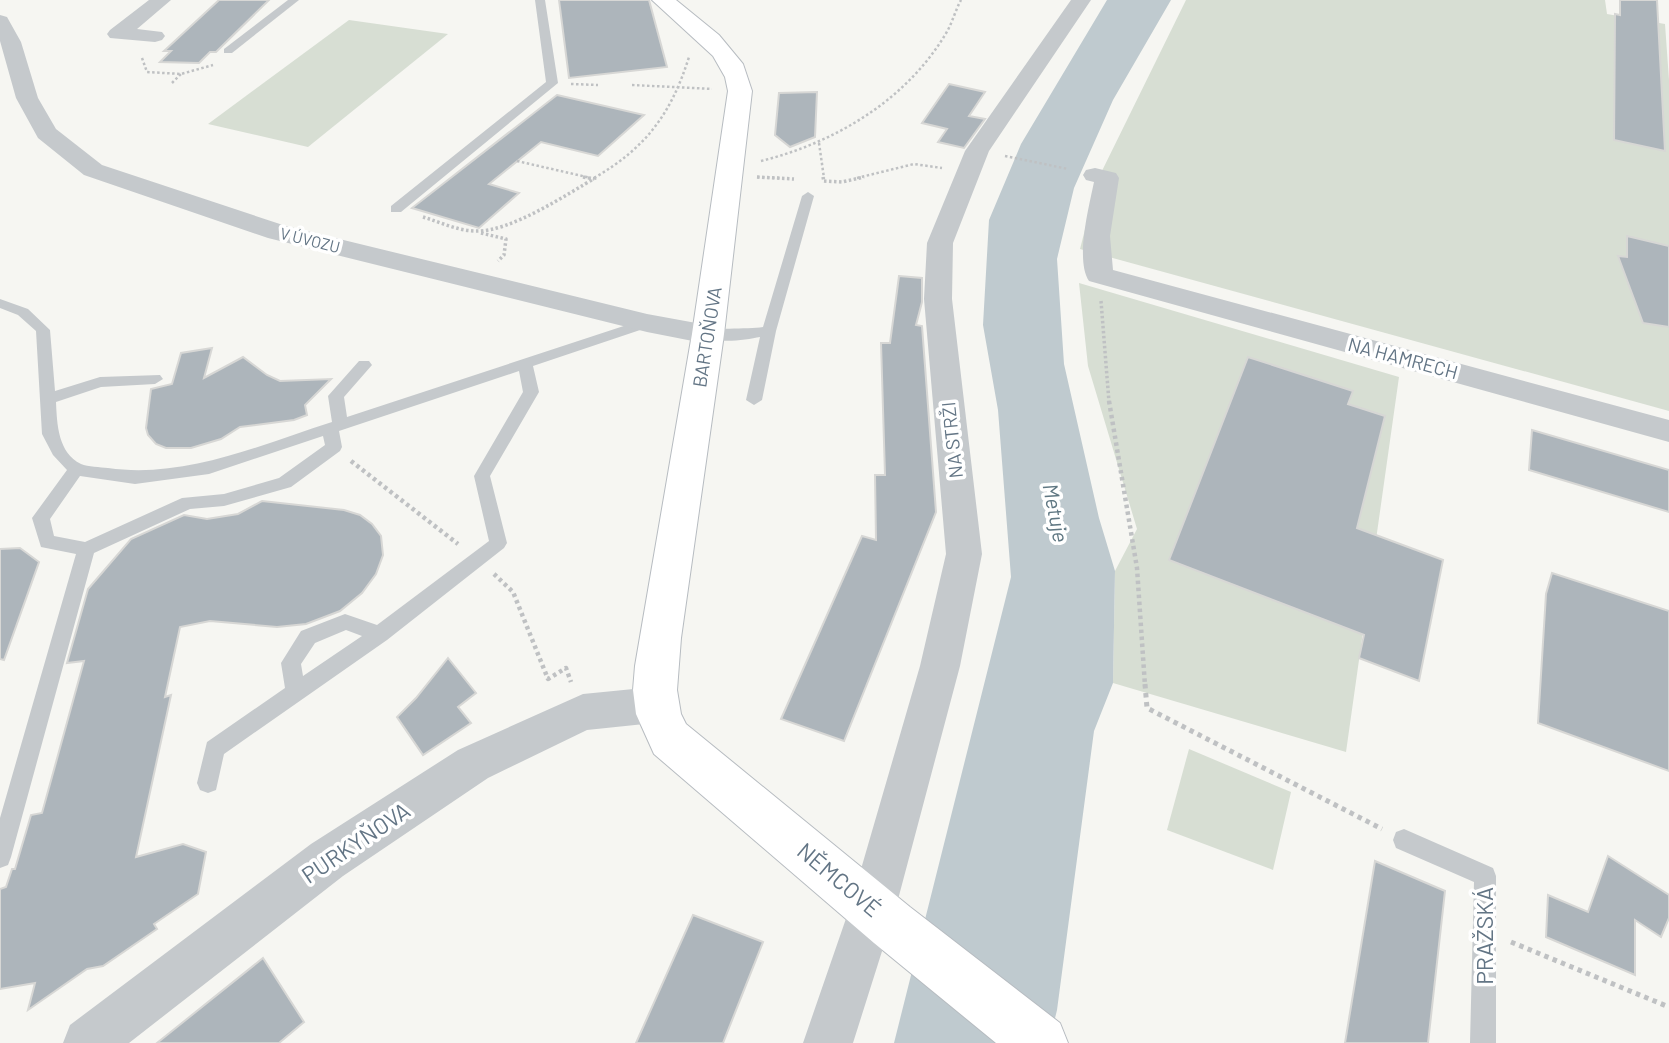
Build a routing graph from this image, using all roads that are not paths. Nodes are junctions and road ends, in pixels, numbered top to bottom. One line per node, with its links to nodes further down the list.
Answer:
1 (160, 0): 7 (street)
2 (294, 0): 8 (lane)
3 (540, 0): 11 (lane)
4 (663, 0): 15 (street, BARTOŇOVA)
5 (1081, 0): 31 (street, NA STRŽI)
6 (0, 20): 13 (street, V ÚVOZU)
7 (155, 36)
8 (228, 51)
9 (1083, 172): 22 (street, NA HAMRECH)
10 (808, 196): 14 (lane)
11 (396, 209)
12 (0, 303): 19 (lane)
13 (647, 323): 15 (street, V ÚVOZU); 16 (lane)
14 (769, 331): 15 (lane); 20 (lane)
15 (708, 334): 27 (street, BARTOŇOVA)
16 (525, 364): 21 (lane); 25 (lane)
17 (364, 365): 21 (lane)
18 (155, 379): 19 (lane)
19 (49, 399): 23 (lane)
20 (754, 400)
21 (335, 427): 23 (lane); 24 (lane)
22 (1669, 431)
23 (76, 469): 24 (lane)
24 (86, 549): 30 (lane)
25 (380, 634): 26 (lane); 26 (lane)
26 (296, 692): 28 (lane)
27 (654, 705): 31 (street, NĚMCOVÉ); 32 (street, PURKYŇOVA)
28 (208, 783)
29 (1404, 840): 35 (lane, PRAŽSKÁ)
30 (0, 857)
31 (882, 916): 33 (street, NA STRŽI); 34 (street, NĚMCOVÉ)
32 (88, 1043)
33 (828, 1043)
34 (1040, 1043)
35 (1483, 1043)

